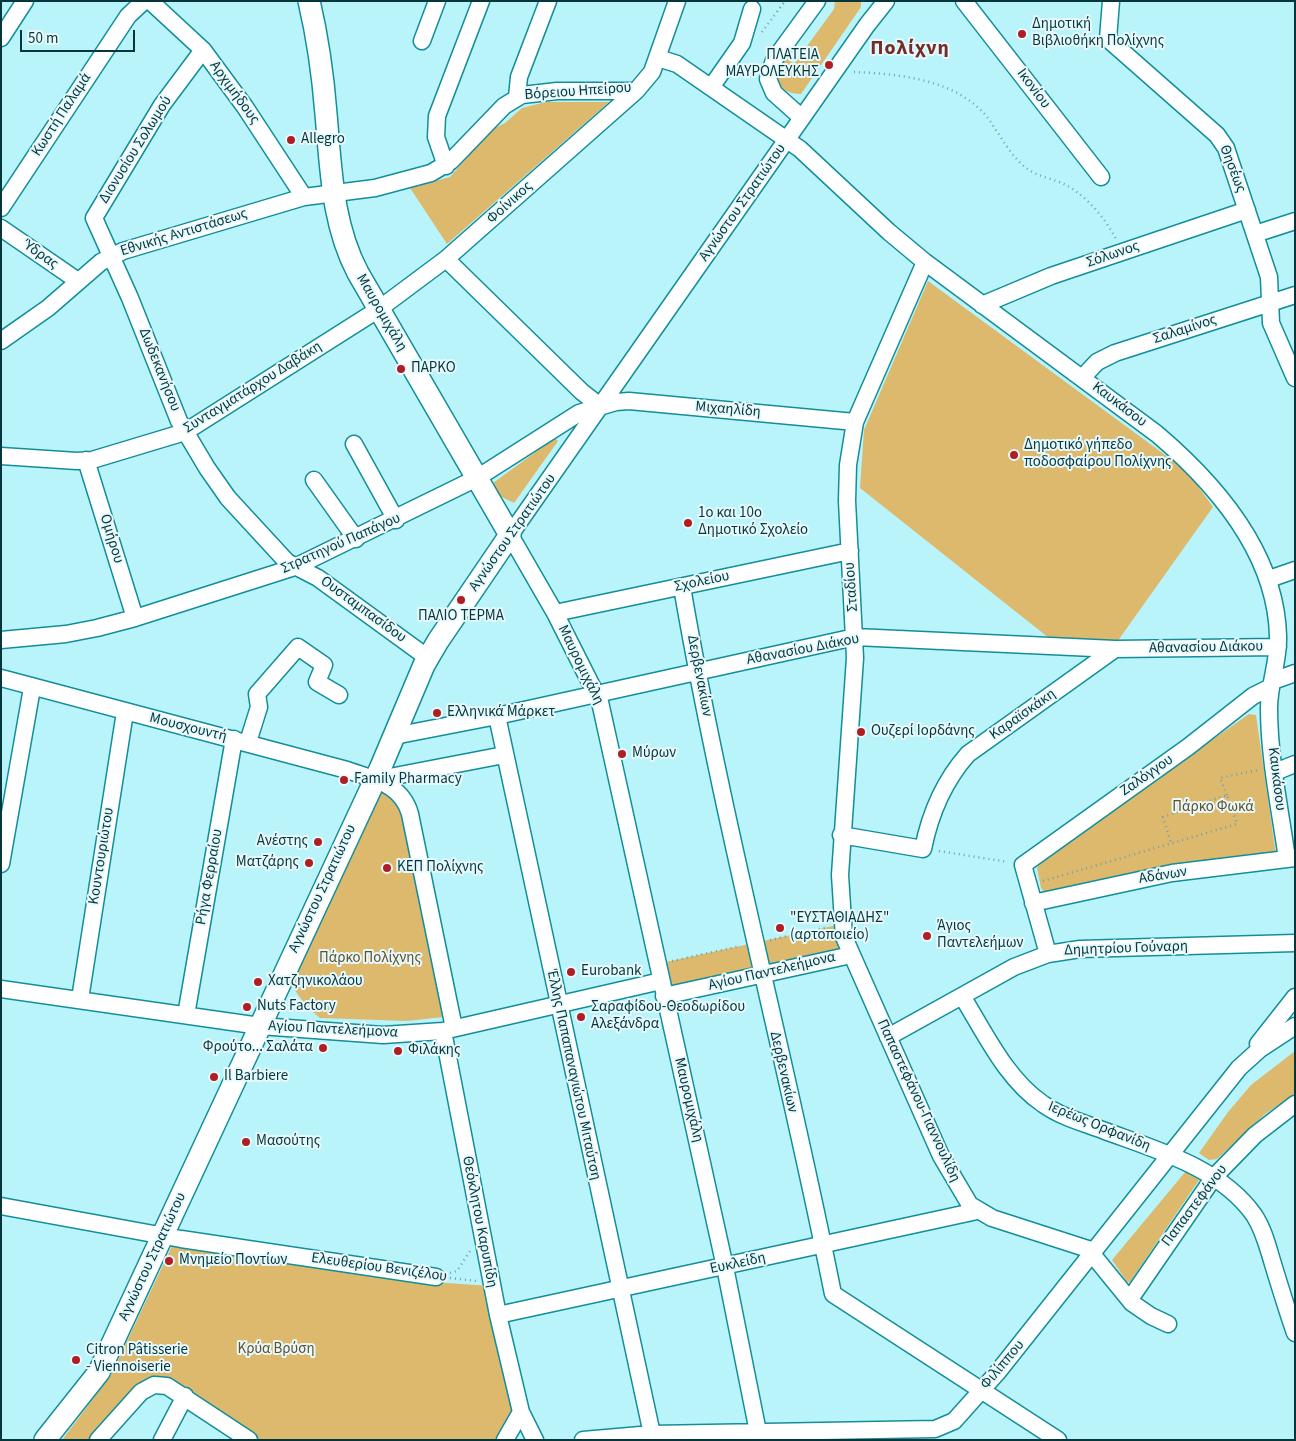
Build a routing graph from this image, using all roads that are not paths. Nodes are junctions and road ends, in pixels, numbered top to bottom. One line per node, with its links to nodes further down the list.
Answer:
1 (25, 1): 14 (street)
2 (144, 1): 27 (street, Κωστή Παλαμά)
3 (150, 1): 16 (street, Αρχιμήδους)
4 (309, 1): 25 (main road, Μαυρομιχάλη)
5 (437, 1): 15 (street)
6 (481, 1): 23 (street)
7 (548, 1): 20 (street)
8 (677, 1): 17 (street, Βόρειου Ηπείρου)
9 (817, 1): 21 (street)
10 (964, 1): 24 (street, Ικονίου)
11 (1111, 1): 28 (street, Θησέως)
12 (883, 2): 21 (street, Αγνώστου Στρατιώτου)
13 (752, 9): 18 (street)
14 (1, 38)
15 (422, 40)
16 (203, 50): 26 (street, Αρχιμήδους); 32 (street, Διονυσίου Σολωμού)
17 (658, 58): 18 (street); 19 (street, Βόρειου Ηπείρου)
18 (712, 86): 22 (street)
19 (636, 91): 20 (street, Βόρειου Ηπείρου); 33 (street, Φοίνικος)
20 (517, 97): 23 (street, Βόρειου Ηπείρου)
21 (802, 118): 22 (street, Αγνώστου Στρατιώτου)
22 (787, 139): 34 (street, Καυκάσου); 43 (street, Αγνώστου Στρατιώτου)
23 (446, 166): 25 (street, Βόρειου Ηπείρου)
24 (1101, 177)
25 (334, 193): 26 (street, Εθνικής Αντιστάσεως); 39 (main road, Μαυρομιχάλη)
26 (304, 197): 32 (street, Εθνικής Αντιστάσεως)
27 (1, 208)
28 (1247, 210): 31 (street, Θησέως); 38 (street, Σόλωνος)
29 (1295, 221): 31 (street)
30 (1, 228): 35 (street, Ύδρας)
31 (1255, 234): 37 (street, Θησέως)
32 (110, 256): 35 (street, Εθνικής Αντιστάσεως); 45 (street, Δωδεκανήσου)
33 (446, 259): 39 (street, Φοίνικος); 43 (street)
34 (925, 262): 38 (street, Καυκάσου); 44 (street, Σταδίου)
35 (78, 282): 40 (street, Εθνικής Αντιστάσεως)
36 (1295, 295): 37 (street, Σαλαμίνος)
37 (1269, 303): 41 (street, Σαλαμίνος); 42 (street, Θησέως)
38 (982, 305): 41 (street, Καυκάσου)
39 (379, 309): 45 (street, Συνταγματάρχου Δαβάκη); 49 (main road, Μαυρομιχάλη)
40 (5, 334)
41 (1082, 378): 57 (street, Καυκάσου)
42 (1295, 378)
43 (600, 406): 44 (street, Μιχαηλίδη); 49 (street, Στρατηγού Παπάγου); 52 (street, Αγνώστου Στρατιώτου)
44 (855, 422): 54 (street, Σταδίου)
45 (185, 432): 48 (street, Συνταγματάρχου Δαβάκη); 55 (street, Δωδεκανήσου)
46 (354, 444): 51 (street)
47 (1, 456): 48 (street, Συνταγματάρχου Δαβάκη)
48 (86, 460): 60 (street, Ομήρου)
49 (477, 478): 51 (street, Στρατηγού Παπάγου); 52 (main road, Μαυρομιχάλη)
50 (314, 480): 53 (street)
51 (396, 520): 53 (street, Στρατηγού Παπάγου)
52 (510, 535): 59 (street, Μαυρομιχάλη); 65 (main road, Αγνώστου Στρατιώτου)
53 (356, 539): 55 (street, Στρατηγού Παπάγου)
54 (850, 551): 58 (street, Σχολείου); 61 (street, Σταδίου)
55 (295, 567): 60 (street, Στρατηγού Παπάγου); 65 (street, Ουσταμπασίδου)
56 (1295, 570): 57 (street)
57 (1269, 579): 63 (street, Καυκάσου)
58 (682, 587): 59 (street, Σχολείου); 66 (street, Δερβενακίων)
59 (555, 613): 71 (street, Μαυρομιχάλη)
60 (135, 618): 62 (street, Στρατηγού Παπάγου)
61 (855, 637): 64 (street, Αθανασίου Διάκου); 66 (street, Αθανασίου Διάκου); 81 (street, Σταδίου)
62 (1, 640)
63 (1278, 647): 64 (street, Αθανασίου Διάκου); 69 (street, Καυκάσου)
64 (1115, 649): 81 (street, Καραϊσκάκη)
65 (428, 658): 75 (main road, Αγνώστου Στρατιώτου)
66 (697, 672): 71 (street, Αθανασίου Διάκου); 88 (street, Δερβενακίων)
67 (1295, 672): 69 (street, Ζαλόγγου)
68 (1, 678): 70 (street, Μουσχουντή)
69 (1272, 684): 79 (street, Καυκάσου); 84 (street, Ζαλόγγου)
70 (32, 688): 73 (street, Μουσχουντή); 83 (street)
71 (598, 694): 74 (street, Αθανασίου Διάκου); 90 (street, Μαυρομιχάλη)
72 (339, 695): 76 (street, Ρήγα Φερραίου)
73 (125, 712): 76 (street, Μουσχουντή); 93 (street, Κουντουριώτου)
74 (497, 716): 75 (street, Αθανασίου Διάκου); 77 (street, Έλλης Παπαπαναγιώτου Μιταύτση)
75 (394, 736): 80 (main road, Αγνώστου Στρατιώτου)
76 (241, 740): 80 (street, Μουσχουντή); 95 (street, Ρήγα Φερραίου)
77 (504, 755): 80 (street); 94 (street, Έλλης Παπαπαναγιώτου Μιταύτση)
78 (1295, 764): 79 (street)
79 (1269, 770): 82 (street, Καυκάσου)
80 (374, 780): 96 (main road, Αγνώστου Στρατιώτου); 98 (street, Θεόκλητου Καρυπίδη)
81 (842, 835): 87 (street, Σταδίου)
82 (1291, 858): 84 (street, Αδάνων)
83 (1, 864)
84 (1033, 903): 86 (street)
85 (1295, 943): 86 (street, Δημητρίου Γούναρη)
86 (1048, 954): 91 (street, Δημητρίου Γούναρη)
87 (851, 955): 88 (street, Αγίου Παντελεήμονα); 99 (street, Παπαστεφάνου-Γιαννουλίδη)
88 (761, 975): 90 (street, Αγίου Παντελεήμονα); 107 (street, Δερβενακίων)
89 (1, 988): 93 (street, Αγίου Παντελεήμονα)
90 (663, 988): 94 (street, Αγίου Παντελεήμονα); 109 (street, Μαυρομιχάλη)
91 (962, 996): 99 (street, Δημητρίου Γούναρη); 102 (street, Ιερέως Ορφανίδη)
92 (1295, 996): 100 (street)
93 (80, 999): 95 (street, Αγίου Παντελεήμονα)
94 (558, 1005): 98 (street, Αγίου Παντελεήμονα); 111 (street, Έλλης Παπαπαναγιώτου Μιταύτση)
95 (186, 1015): 96 (street, Αγίου Παντελεήμονα)
96 (260, 1026): 98 (street, Αγίου Παντελεήμονα); 106 (main road, Αγνώστου Στρατιώτου)
97 (1295, 1026): 100 (street, Φιλίππου)
98 (448, 1029): 113 (street, Θεόκλητου Καρυπίδη)
99 (888, 1037): 105 (street, Παπαστεφάνου-Γιαννουλίδη)
100 (1242, 1064): 102 (street, Φιλίππου)
101 (1295, 1104): 103 (street, Παπαστεφάνου)
102 (1170, 1156): 103 (street, Ιερέως Ορφανίδη); 108 (street, Φιλίππου)
103 (1214, 1177): 112 (street, Παπαστεφάνου); 115 (street, Ιερέως Ορφανίδη)
104 (1, 1206): 106 (street, Ελευθερίου Βενιζέλου)
105 (977, 1211): 107 (street, Ευκλείδη); 108 (street, Παπαστεφάνου-Γιαννουλίδη)
106 (163, 1236): 110 (street, Ελευθερίου Βενιζέλου); 122 (main road, Αγνώστου Στρατιώτου)
107 (823, 1245): 109 (street, Ευκλείδη); 116 (street, Δερβενακίων)
108 (1093, 1254): 112 (street); 116 (street, Φιλίππου)
109 (725, 1267): 111 (street, Ευκλείδη); 119 (street, Μαυρομιχάλη)
110 (436, 1277)
111 (620, 1289): 113 (street, Ευκλείδη); 120 (street, Έλλης Παπαπαναγιώτου Μιταύτση)
112 (1130, 1299): 114 (street)
113 (498, 1316): 118 (street, Θεόκλητου Καρυπίδη)
114 (1168, 1324)
115 (1295, 1333)
116 (982, 1391): 121 (street, Φιλίππου); 129 (street, Δερβενακίων)
117 (185, 1396): 123 (street); 124 (street); 125 (street)
118 (520, 1412): 126 (street); 127 (street, Θεόκλητου Καρυπίδη)
119 (758, 1432): 120 (street, Φιλίππου); 121 (street, Φιλίππου)
120 (652, 1434): 128 (street, Φιλίππου)
121 (833, 1435)
122 (44, 1440)
123 (98, 1440)
124 (162, 1440)
125 (250, 1440)
126 (505, 1440)
127 (535, 1440)
128 (583, 1440)
129 (1058, 1440)

